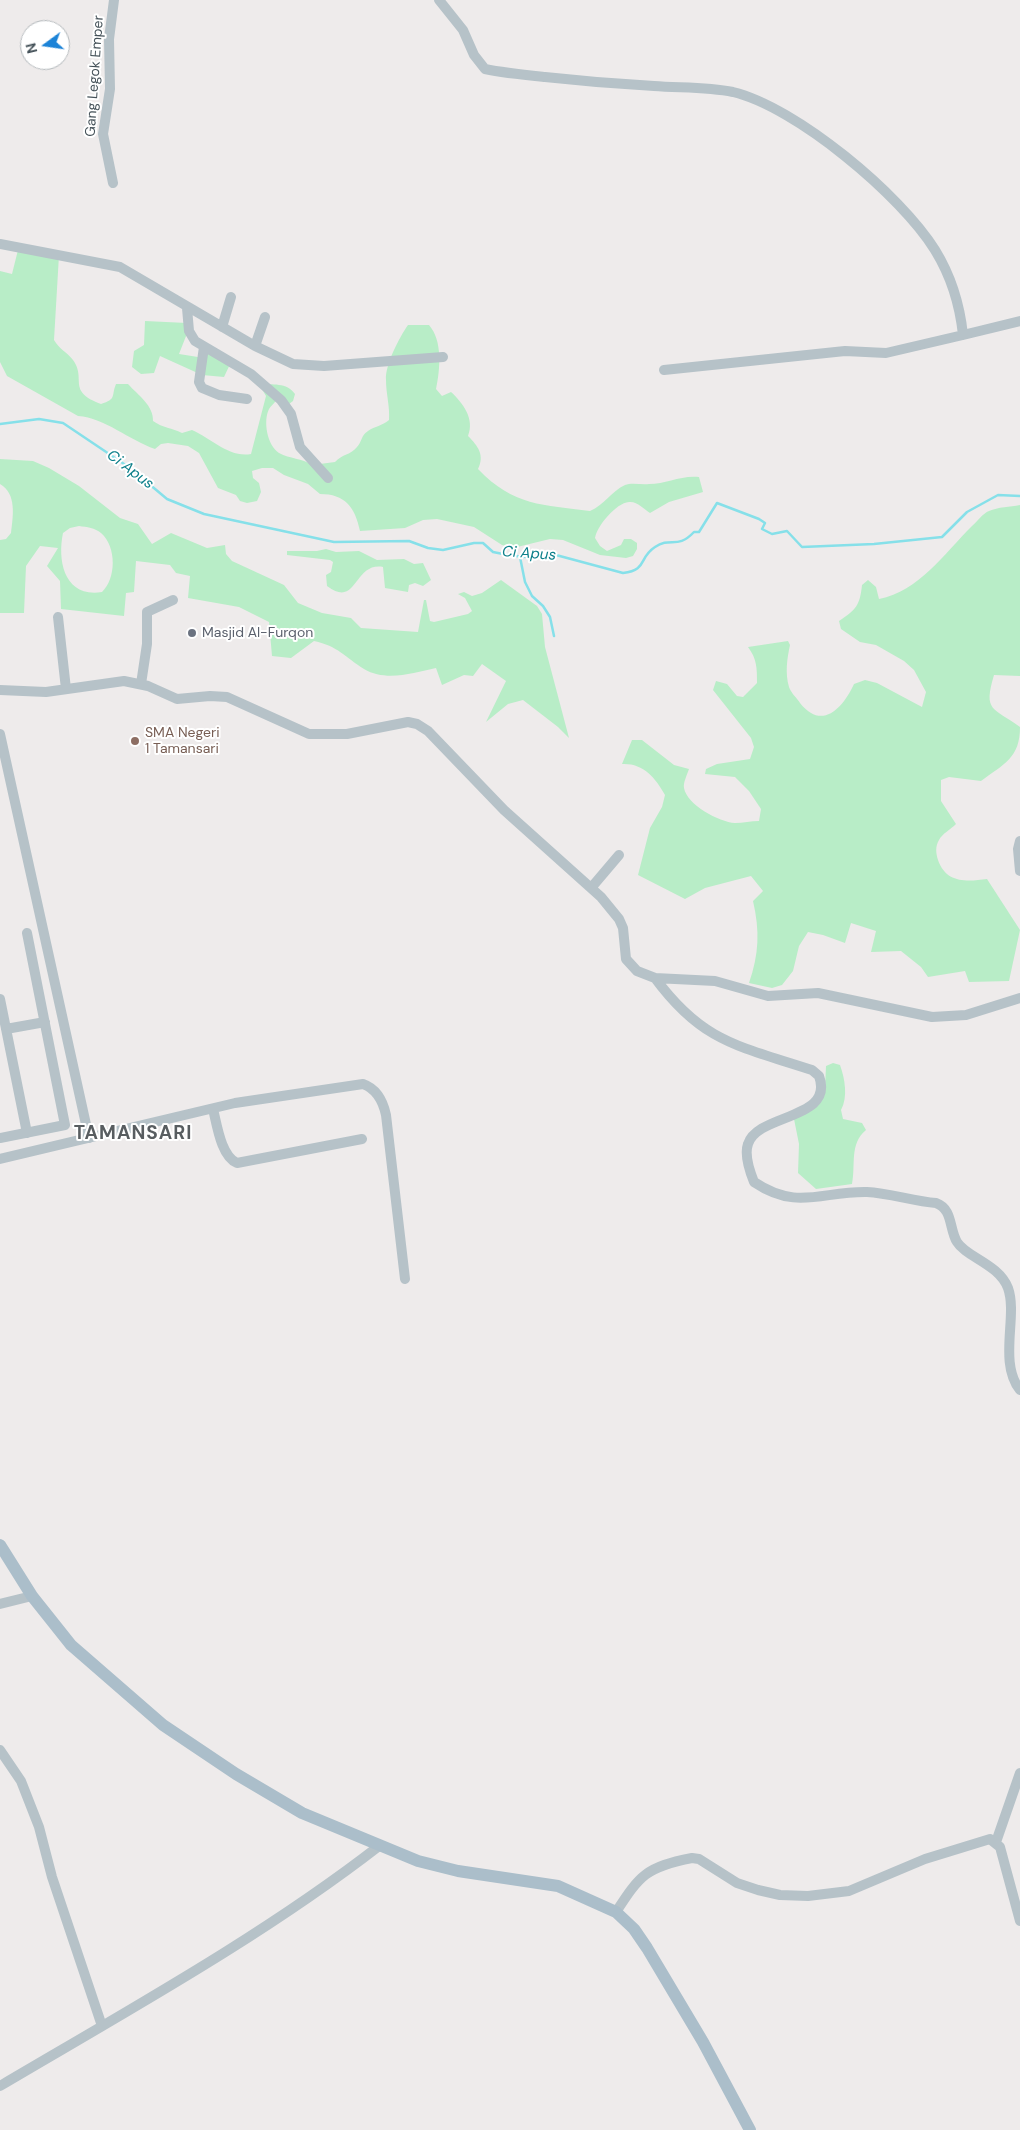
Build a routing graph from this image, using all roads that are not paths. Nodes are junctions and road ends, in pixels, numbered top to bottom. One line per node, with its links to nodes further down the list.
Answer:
1 (114, 0): 3 (street, Gang Legok Emper)
2 (439, 0): 10 (street)
3 (113, 183)
4 (0, 244): 6 (street)
5 (231, 297): 9 (street)
6 (187, 308): 9 (street); 12 (street)
7 (265, 317): 11 (street)
8 (1020, 321): 10 (street)
9 (222, 327): 11 (street)
10 (964, 335): 14 (street)
11 (255, 346): 13 (street)
12 (204, 347): 15 (street); 16 (street)
13 (443, 357)
14 (664, 370)
15 (247, 399)
16 (328, 478)
17 (172, 600): 19 (street)
18 (58, 617): 20 (street)
19 (141, 684): 20 (street); 26 (street)
20 (66, 689): 21 (street)
21 (0, 690)
22 (0, 734): 36 (street)
23 (1020, 841): 25 (street)
24 (618, 855): 26 (street)
25 (1020, 871)
26 (591, 888): 28 (street)
27 (27, 933): 31 (street)
28 (655, 978): 29 (street); 40 (street)
29 (1020, 998)
30 (0, 999): 32 (street)
31 (45, 1022): 32 (street); 34 (street)
32 (6, 1029): 34 (street)
33 (213, 1109): 36 (street); 37 (street); 39 (street)
34 (27, 1133): 35 (street)
35 (0, 1138)
36 (89, 1138): 38 (street)
37 (362, 1139)
38 (0, 1159)
39 (405, 1279)
40 (1020, 1390)
41 (0, 1545): 42 (main road)
42 (32, 1596): 43 (street); 47 (main road)
43 (0, 1604)
44 (0, 1750): 50 (street)
45 (1020, 1773): 46 (street)
46 (996, 1842): 48 (street); 49 (street)
47 (379, 1846): 48 (main road); 50 (street)
48 (616, 1912): 52 (main road)
49 (1020, 1921)
50 (102, 2026): 51 (street)
51 (0, 2086)
52 (750, 2130)

